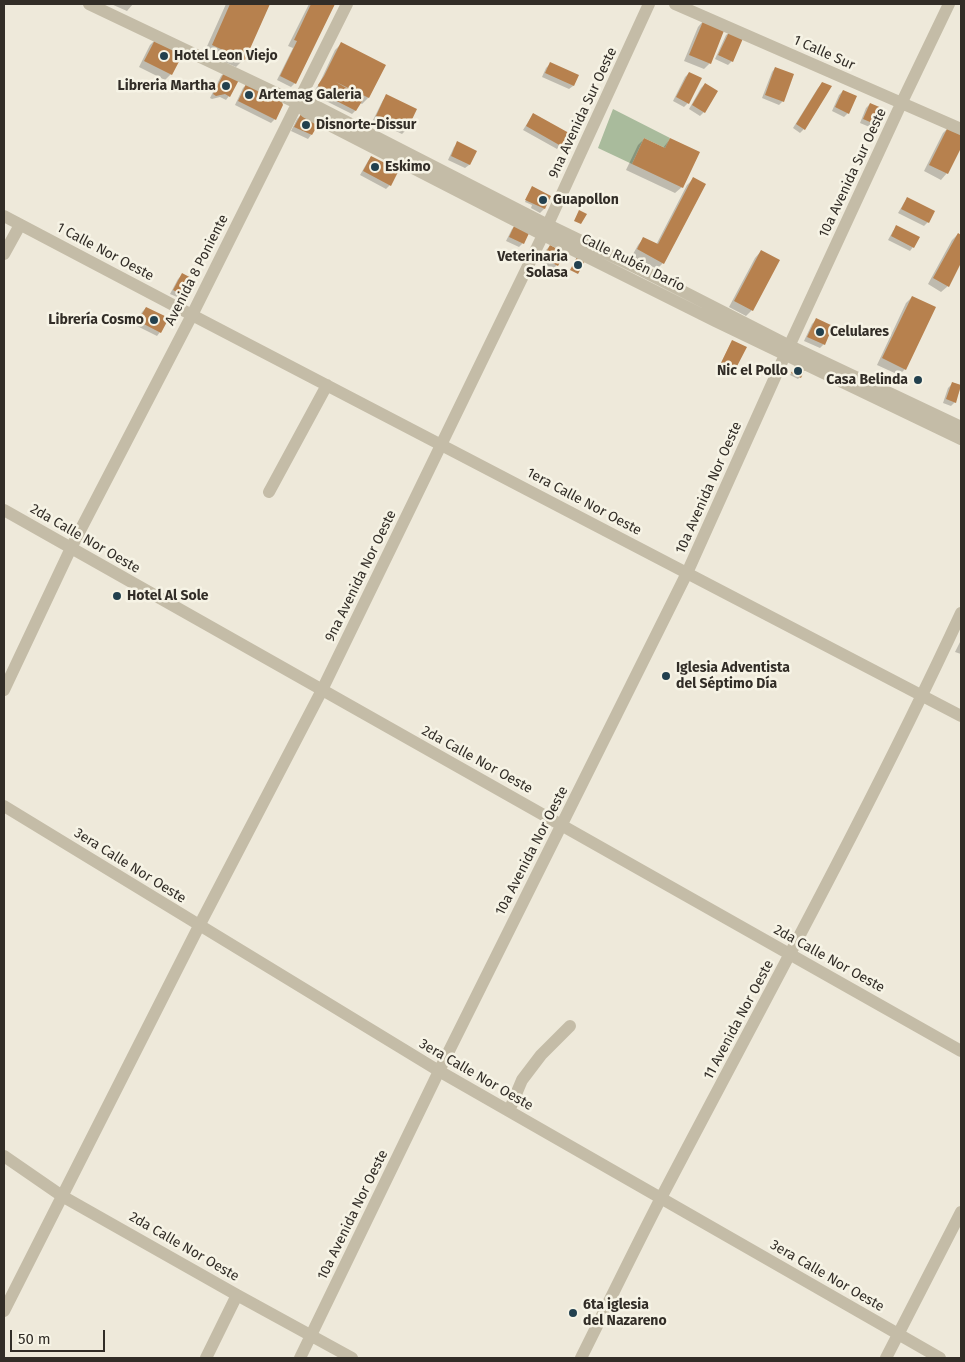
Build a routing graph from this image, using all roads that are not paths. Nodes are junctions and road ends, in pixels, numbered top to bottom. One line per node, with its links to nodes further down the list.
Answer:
1 (89, 4): 6 (street, Calle Rubén Darío)
2 (346, 4): 6 (street, Avenida 8 Poniente)
3 (650, 4): 11 (street, 9na Avenida Sur Oeste)
4 (675, 4): 7 (street, 1 Calle Sur)
5 (950, 4): 7 (street, 10a Avenida Sur Oeste)
6 (297, 103): 11 (street, Calle Rubén Darío); 13 (street, Avenida 8 Poniente)
7 (902, 104): 8 (street, 1 Calle Sur); 14 (street, 10a Avenida Sur Oeste)
8 (961, 129)
9 (4, 216): 10 (street, 1 Calle Nor Oeste)
10 (20, 225): 12 (street); 13 (street, 1 Calle Nor Oeste)
11 (545, 230): 14 (street, Calle Rubén Darío); 18 (street, 9na Avenida Nor Oeste)
12 (4, 254)
13 (192, 315): 15 (street, 1era Calle Nor Oeste); 21 (street, Avenida 8 Poniente)
14 (788, 351): 16 (street, Calle Rubén Darío); 22 (street, 10a Avenida Nor Oeste)
15 (327, 385): 18 (street, 1era Calle Nor Oeste); 19 (street)
16 (954, 427): 17 (street, Calle Rubén Darío)
17 (961, 439)
18 (442, 445): 22 (street, 1era Calle Nor Oeste); 25 (street, 9na Avenida Nor Oeste)
19 (269, 492)
20 (4, 510): 21 (street, 2da Calle Nor Oeste)
21 (70, 548): 24 (street, Avenida 8 Poniente); 25 (street, 2da Calle Nor Oeste)
22 (687, 573): 26 (street, 1era Calle Nor Oeste); 29 (street, 10a Avenida Nor Oeste)
23 (961, 613): 26 (street, 11 Avenida Nor Oeste)
24 (4, 690)
25 (322, 690): 29 (street, 2da Calle Nor Oeste); 30 (street, 9na Avenida Nor Oeste)
26 (923, 696): 27 (street, 1era Calle Nor Oeste); 31 (street, 11 Avenida Nor Oeste)
27 (961, 716)
28 (4, 806): 30 (street, 3era Calle Nor Oeste)
29 (562, 825): 31 (street, 2da Calle Nor Oeste); 34 (street, 10a Avenida Nor Oeste)
30 (199, 926): 34 (street, 3era Calle Nor Oeste); 37 (street, 9na Avenida Nor Oeste)
31 (791, 954): 33 (street, 2da Calle Nor Oeste); 38 (street, 11 Avenida Nor Oeste)
32 (570, 1026): 35 (street)
33 (961, 1051)
34 (439, 1071): 35 (street, 3era Calle Nor Oeste); 44 (street, 10a Avenida Nor Oeste)
35 (509, 1111): 38 (street, 3era Calle Nor Oeste)
36 (4, 1156): 37 (street, 2da Calle Nor Oeste)
37 (62, 1196): 40 (street, 9na Avenida Nor Oeste); 41 (street, 2da Calle Nor Oeste)
38 (661, 1198): 43 (street, 3era Calle Nor Oeste); 48 (street, 11 Avenida Nor Oeste)
39 (961, 1212): 43 (street)
40 (9, 1287): 42 (street, 9na Avenida Nor Oeste)
41 (237, 1294): 44 (street, 2da Calle Nor Oeste); 45 (street)
42 (4, 1311)
43 (898, 1334): 49 (street); 50 (street, 3era Calle Nor Oeste)
44 (312, 1336): 46 (street, 10a Avenida Nor Oeste); 47 (street, 2da Calle Nor Oeste)
45 (206, 1358)
46 (300, 1358)
47 (352, 1358)
48 (581, 1358)
49 (886, 1358)
50 (940, 1358)

